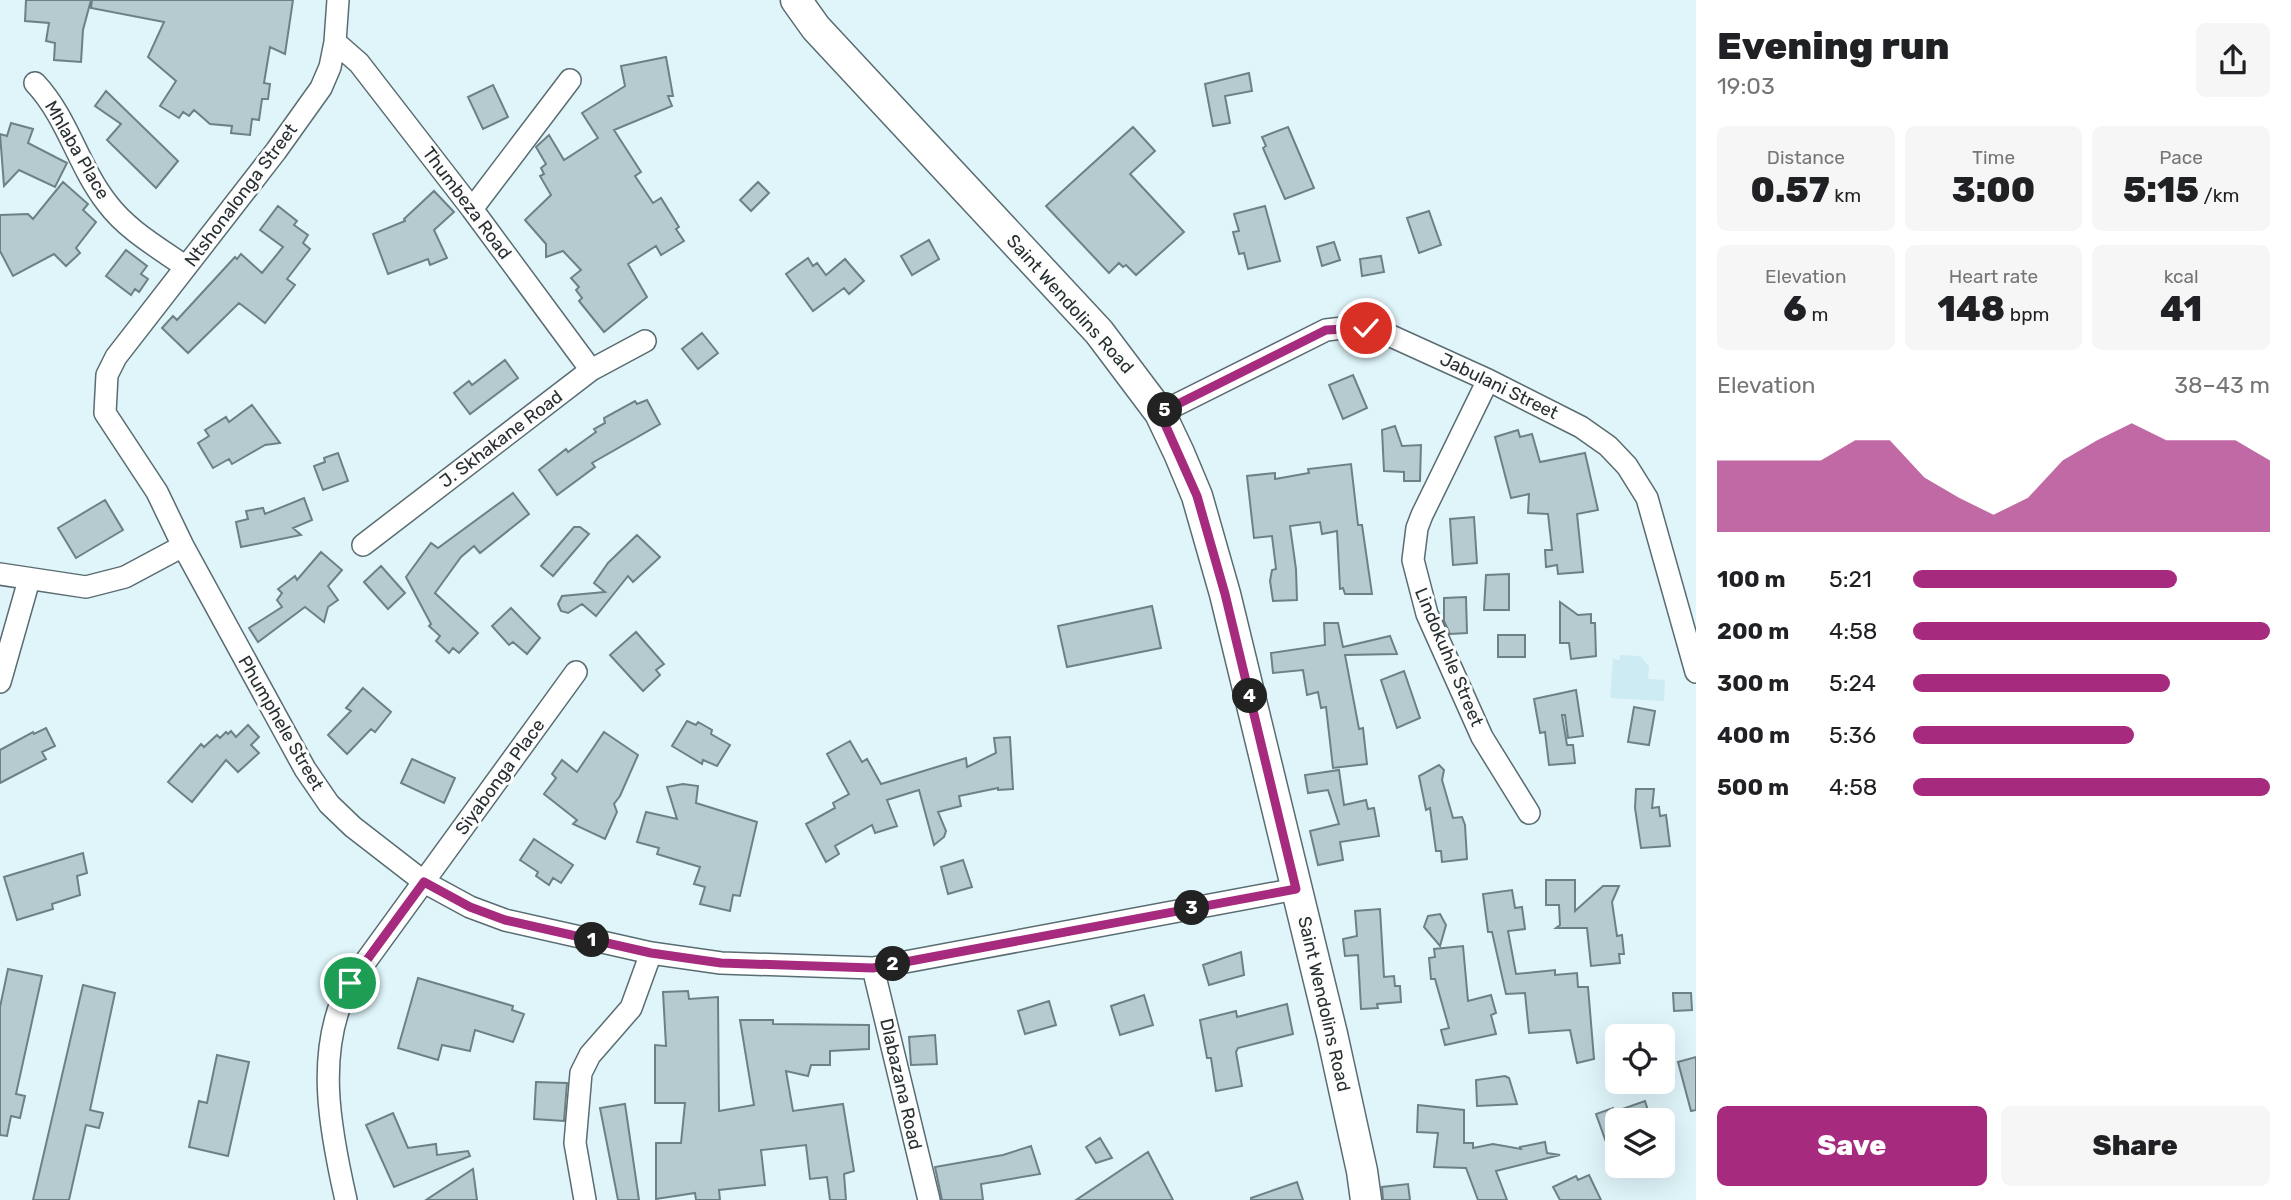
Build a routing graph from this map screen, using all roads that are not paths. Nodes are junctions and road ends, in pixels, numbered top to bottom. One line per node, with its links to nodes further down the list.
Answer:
1 (338, 0): 3 (street, Ntshonalonga Street)
2 (796, 0): 12 (street, Saint Wendolins Road)
3 (335, 42): 6 (street, Thumbeza Road); 7 (street, Ntshonalonga Street)
4 (570, 80): 6 (street)
5 (35, 83): 7 (street, Mhlaba Place)
6 (472, 209): 9 (street, Thumbeza Road)
7 (187, 267): 10 (street, Ntshonalonga Street)
8 (645, 341): 9 (street, J. Skhakane Road)
9 (591, 370): 13 (street, J. Skhakane Road)
10 (107, 375): 14 (street, Phumphele Street)
11 (1488, 380): 12 (street, Jabulani Street); 17 (street, Jabulani Street); 20 (street, Lindokuhle Street)
12 (1160, 413): 22 (street, Saint Wendolins Road)
13 (363, 545)
14 (183, 546): 16 (street); 21 (street, Phumphele Street)
15 (0, 574): 16 (street)
16 (29, 580): 19 (street)
17 (1695, 668)
18 (576, 672): 21 (street, Siyabonga Place)
19 (0, 682)
20 (1529, 813)
21 (424, 882): 23 (street, Phumphele Street); 25 (street, Siyabonga Place)
22 (1296, 889): 24 (street, Phumphele Street); 28 (street, Saint Wendolins Road)
23 (651, 953): 24 (street, Phumphele Street); 26 (street)
24 (873, 968): 27 (street, Dlabazana Road)
25 (346, 1200)
26 (585, 1200)
27 (929, 1200)
28 (1366, 1200)

